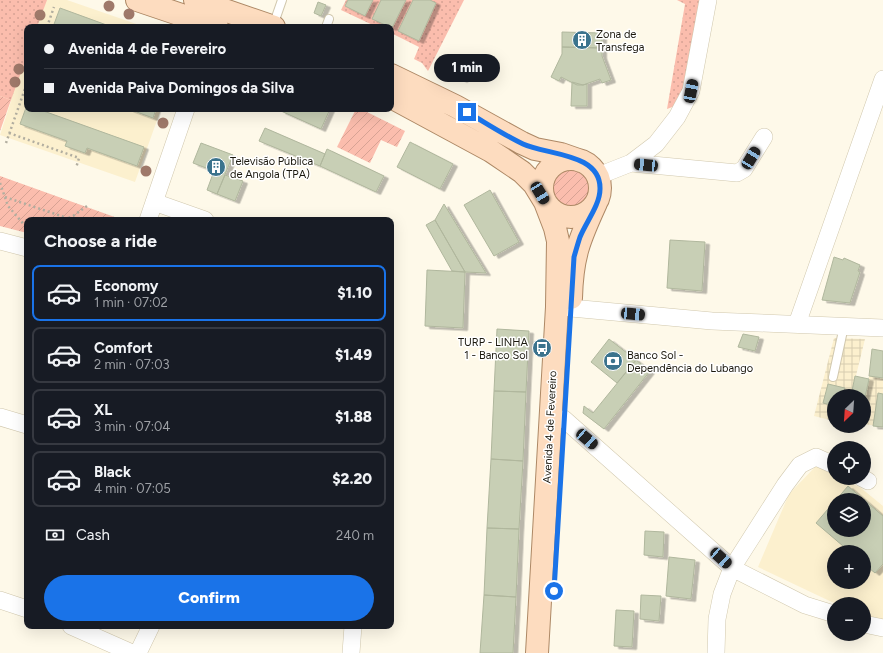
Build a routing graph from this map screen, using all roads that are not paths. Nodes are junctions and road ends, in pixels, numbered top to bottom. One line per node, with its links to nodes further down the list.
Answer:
1 (138, 0): 5 (main road)
2 (195, 0): 6 (main road)
3 (282, 0): 7 (lane)
4 (708, 0): 14 (street)
5 (206, 24)
6 (265, 24)
7 (275, 24)
8 (394, 76): 13 (main road)
9 (883, 79): 24 (street)
10 (394, 99): 17 (main road)
11 (185, 112): 16 (street)
12 (764, 137): 14 (street)
13 (581, 161): 15 (main road); 17 (main road)
14 (631, 163): 15 (street)
15 (598, 176): 18 (main road)
16 (154, 202): 19 (street); 20 (street)
17 (545, 202): 18 (main road); 44 (main road, Avenida 4 de Fevereiro)
18 (596, 203): 23 (main road, Avenida 4 de Fevereiro)
19 (149, 217)
20 (196, 217)
21 (0, 241): 22 (street)
22 (24, 247)
23 (571, 308): 24 (street); 29 (main road, Avenida 4 de Fevereiro)
24 (797, 324): 25 (street)
25 (844, 326): 26 (street); 27 (lane)
26 (883, 328)
27 (833, 377)
28 (0, 417): 30 (street)
29 (564, 419): 32 (street); 45 (main road, Avenida 4 de Fevereiro)
30 (24, 424)
31 (827, 462): 32 (street)
32 (732, 568): 35 (street); 46 (street)
33 (0, 600): 34 (street)
34 (24, 608)
35 (827, 612)
36 (871, 625): 37 (street)
37 (883, 628)
38 (78, 629): 41 (street)
39 (150, 629): 42 (street)
40 (353, 629): 43 (street)
41 (132, 653)
42 (138, 653)
43 (351, 653)
44 (537, 653)
45 (551, 653)
46 (716, 653)

